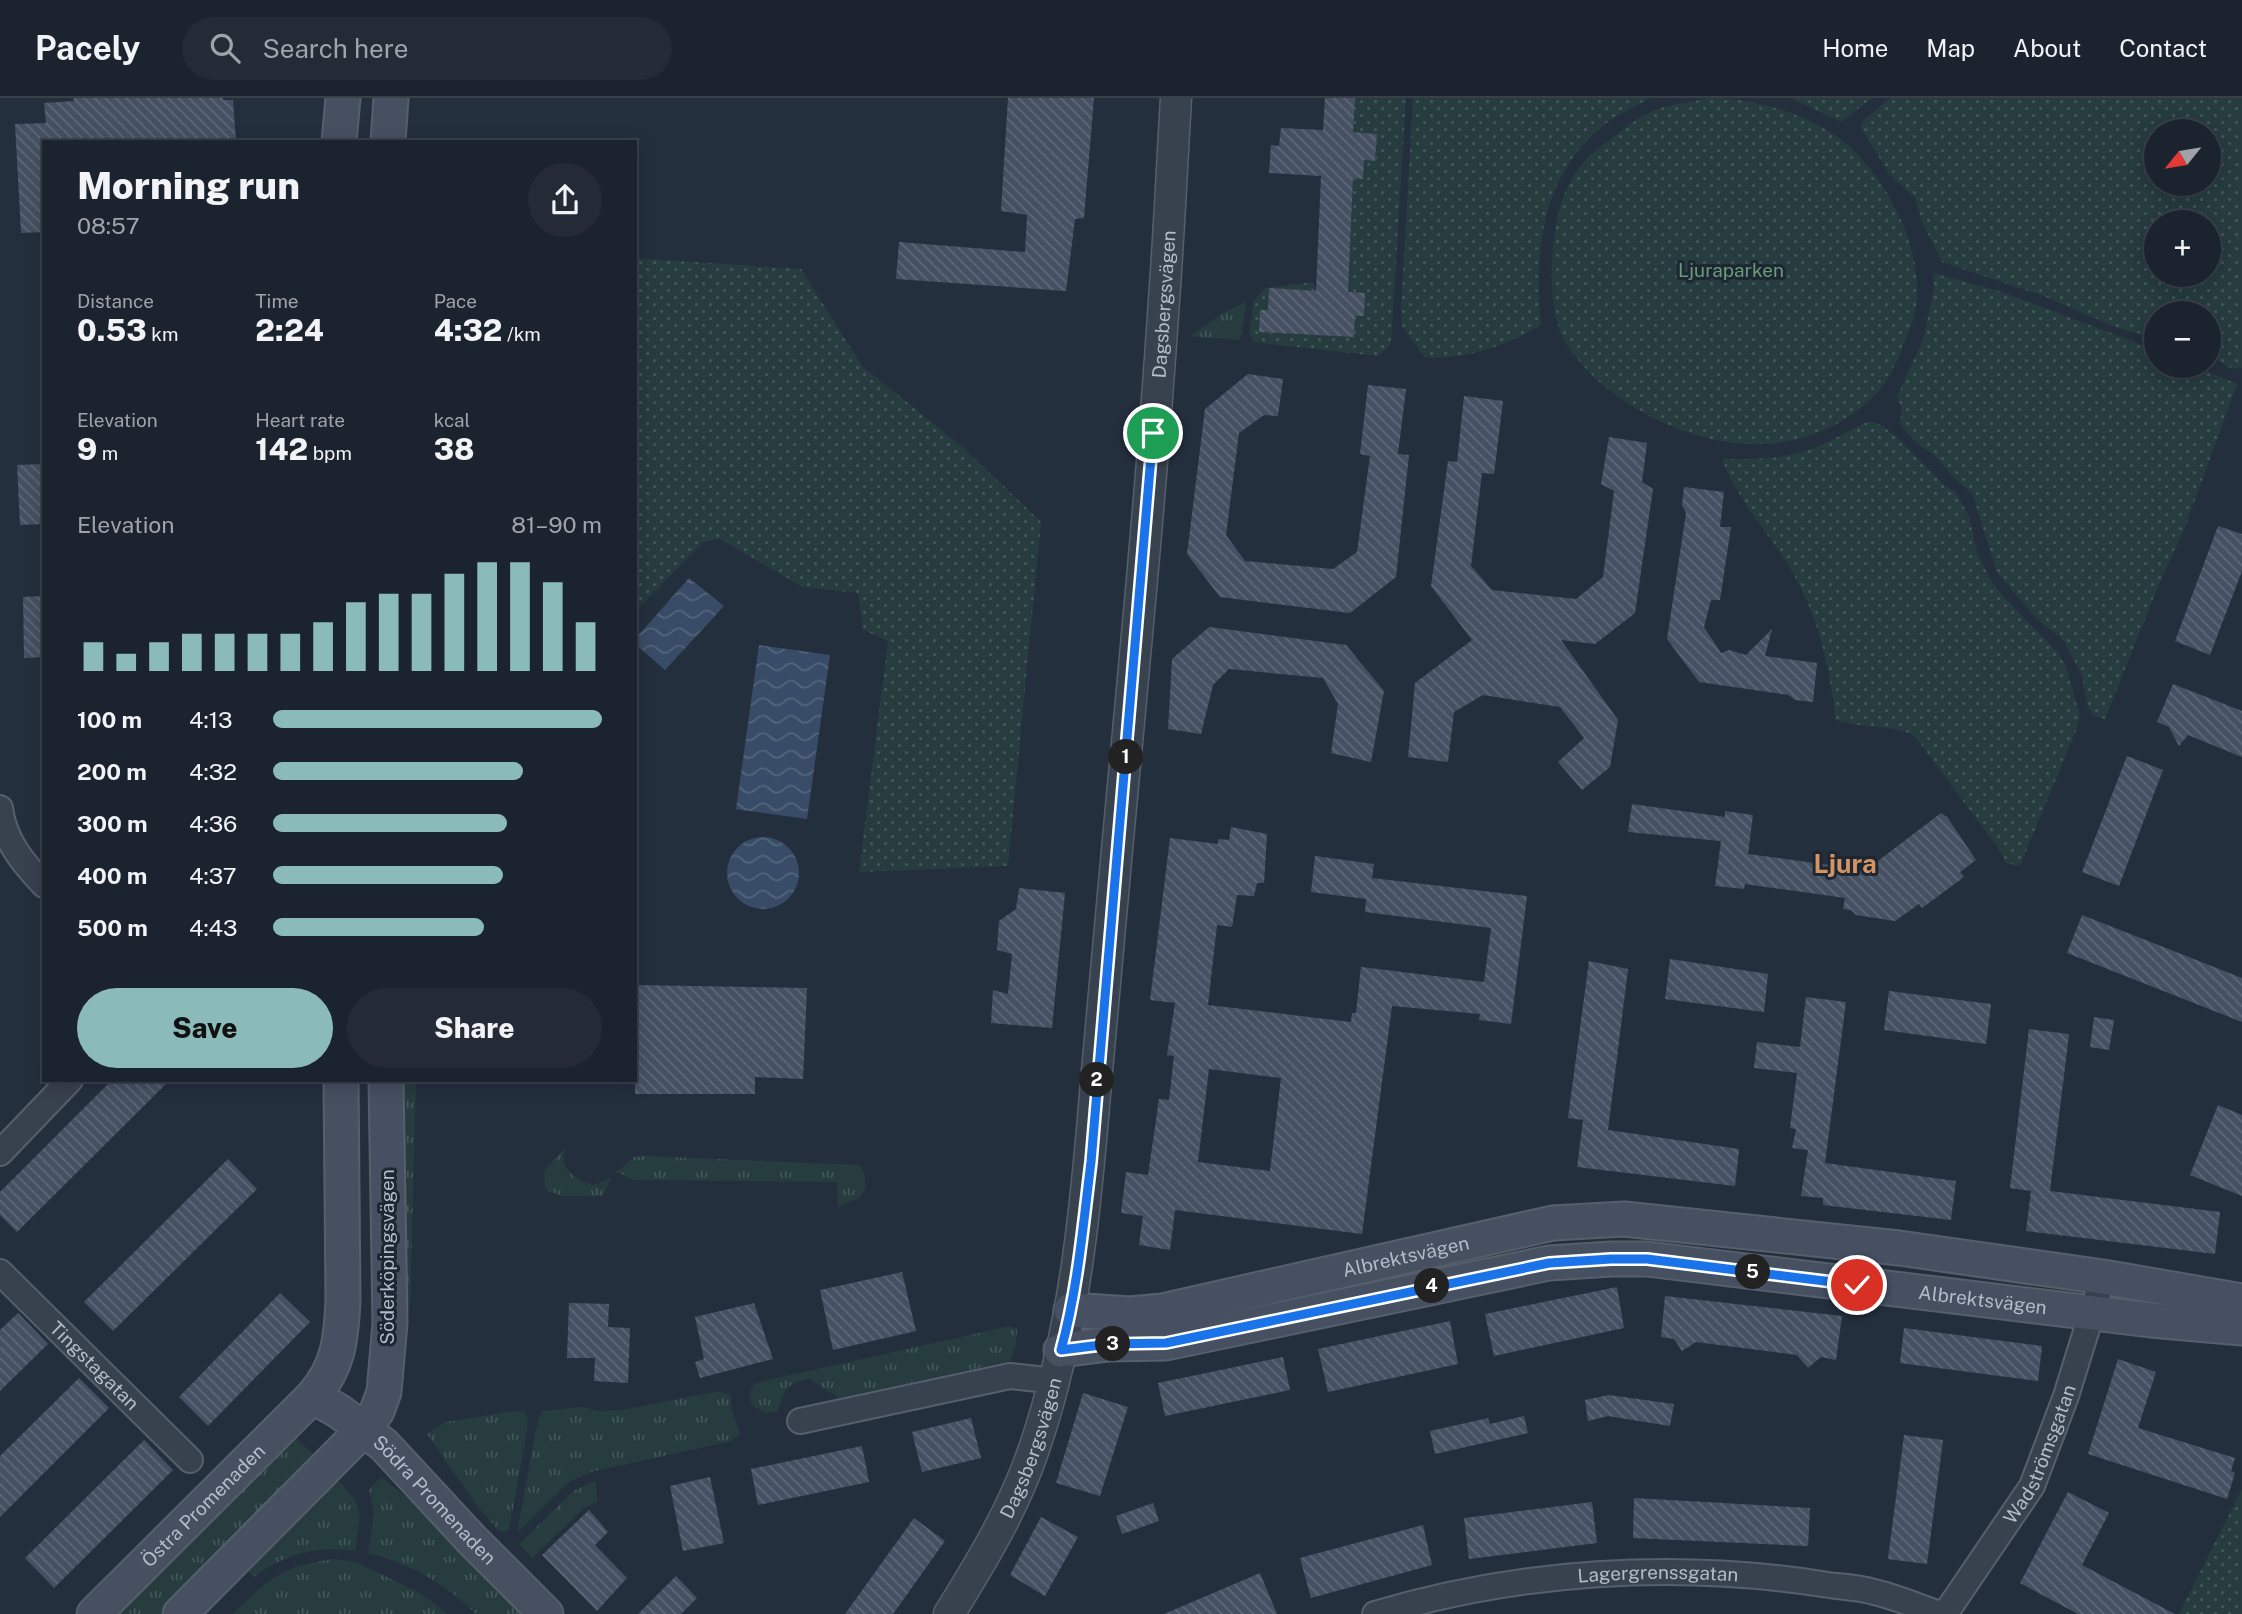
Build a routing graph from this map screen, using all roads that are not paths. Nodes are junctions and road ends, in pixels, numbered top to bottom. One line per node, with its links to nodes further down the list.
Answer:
1 (343, 98): 4 (main road)
2 (391, 98): 5 (main road)
3 (1176, 98): 15 (street, Dagsbergsvägen)
4 (339, 140)
5 (388, 140)
6 (0, 808): 7 (street)
7 (42, 883)
8 (68, 1082): 11 (street)
9 (341, 1082): 19 (main road)
10 (386, 1082): 21 (main road, Söderköpingsvägen)
11 (0, 1153)
12 (0, 1272): 22 (street, Tingstagatan)
13 (2103, 1277): 14 (main road, Albrektsvägen); 15 (main road, Albrektsvägen); 16 (street, Wadströmsgatan)
14 (2242, 1301)
15 (1071, 1310): 18 (street, Dagsbergsvägen)
16 (2093, 1313): 17 (main road, Albrektsvägen); 18 (main road, Albrektsvägen); 28 (street, Wadströmsgatan)
17 (2242, 1328)
18 (1058, 1366): 20 (street, Albrektsvägen); 26 (street, Dagsbergsvägen)
19 (313, 1396): 21 (main road, Södra Promenaden); 23 (main road, Östra Promenaden)
20 (800, 1421)
21 (363, 1429): 24 (main road); 25 (main road, Södra Promenaden)
22 (190, 1460)
23 (94, 1614)
24 (180, 1614)
25 (546, 1614)
26 (949, 1614)
27 (1375, 1614): 28 (street, Lagergrenssgatan)
28 (1942, 1614)

